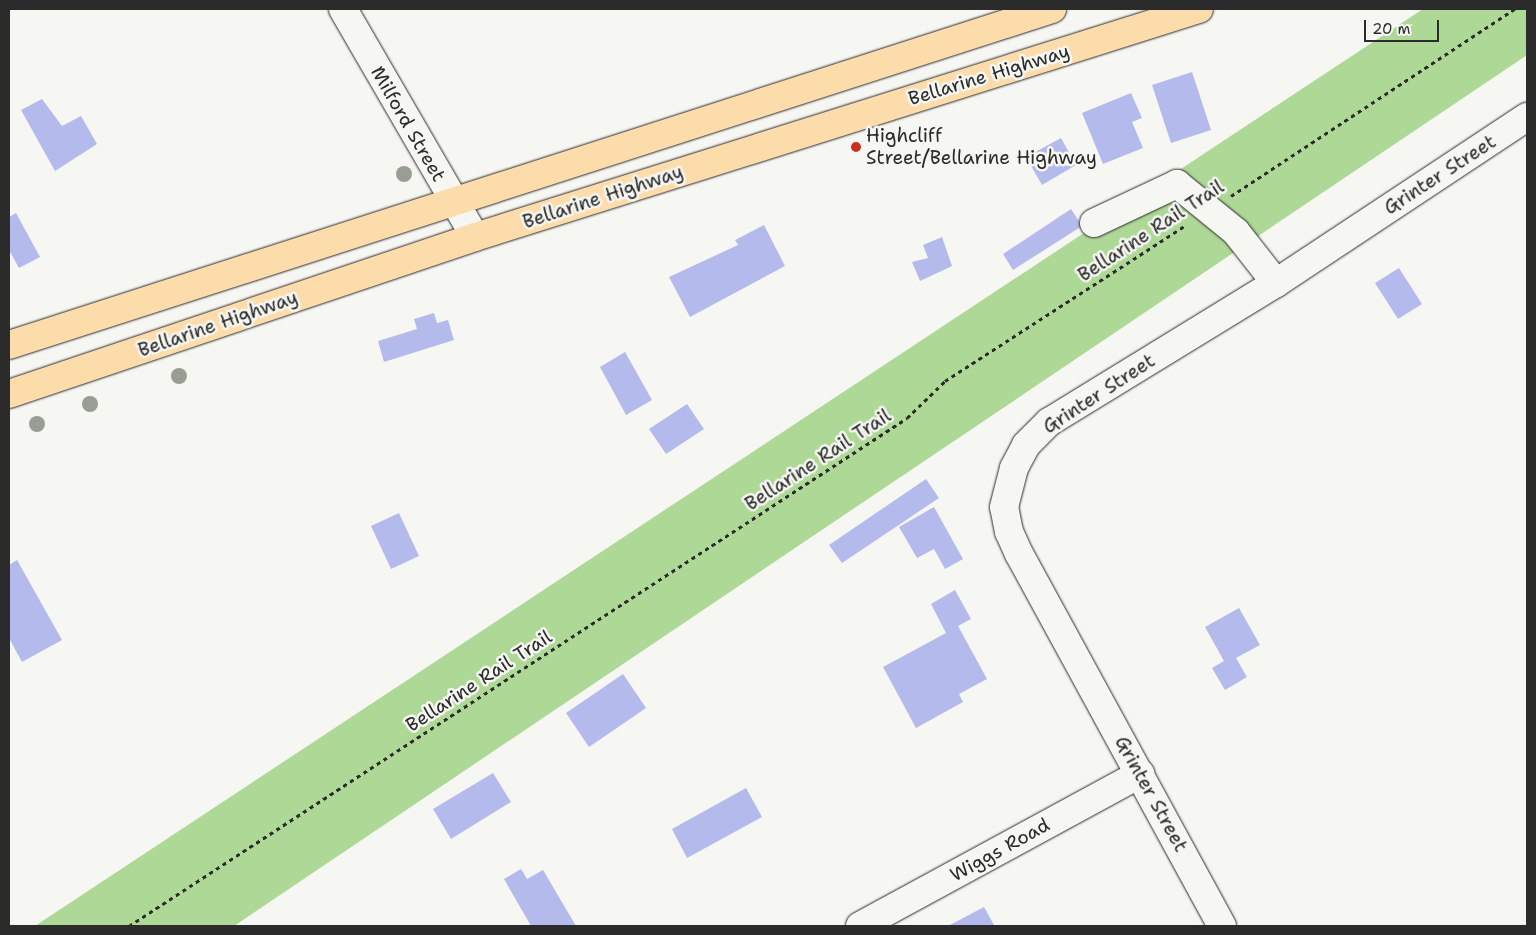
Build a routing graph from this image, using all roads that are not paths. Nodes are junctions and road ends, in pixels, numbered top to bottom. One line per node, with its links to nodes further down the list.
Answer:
1 (343, 9): 5 (street, Milford Street)
2 (1052, 9): 5 (highway)
3 (1196, 9): 7 (highway, Bellarine Highway)
4 (1527, 118): 8 (street, Grinter Street)
5 (453, 200): 7 (street, Milford Street); 9 (highway)
6 (1094, 223): 8 (street)
7 (475, 237): 10 (highway, Bellarine Highway)
8 (1276, 283): 11 (street, Grinter Street)
9 (9, 345)
10 (9, 394)
11 (1140, 774): 12 (street, Wiggs Road); 13 (street, Grinter Street)
12 (860, 926)
13 (1222, 926)

